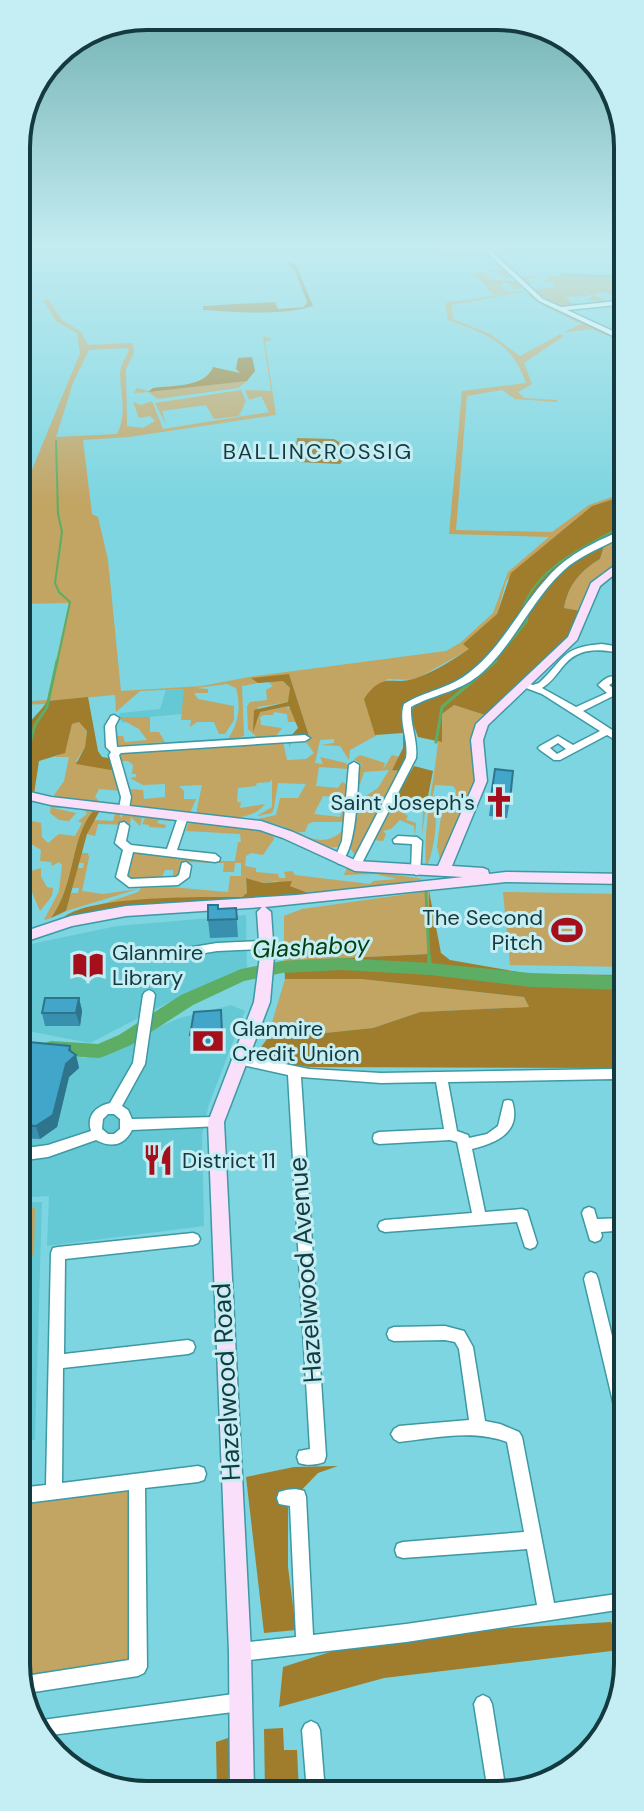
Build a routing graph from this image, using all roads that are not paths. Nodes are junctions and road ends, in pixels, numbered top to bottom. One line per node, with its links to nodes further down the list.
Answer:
1 (614, 538): 25 (street)
2 (614, 571): 5 (street)
3 (614, 649): 5 (street)
4 (614, 679): 6 (street)
5 (528, 686): 7 (street); 27 (street)
6 (613, 693): 7 (street)
7 (576, 711): 9 (street)
8 (114, 718): 13 (street)
9 (606, 732): 10 (street); 12 (street)
10 (614, 736)
11 (305, 738): 13 (street)
12 (573, 749)
13 (116, 751): 16 (street)
14 (354, 765): 23 (street)
15 (30, 796): 16 (street)
16 (124, 809): 17 (street)
17 (183, 817): 21 (street); 23 (street)
18 (124, 826): 20 (street)
19 (398, 840): 26 (street)
20 (129, 848): 21 (street); 24 (street)
21 (171, 852): 22 (street)
22 (215, 858)
23 (339, 860): 25 (street)
24 (186, 866)
25 (355, 866): 26 (street)
26 (416, 871): 27 (street)
27 (443, 871): 28 (street)
28 (493, 878): 29 (street); 30 (street)
29 (614, 879)
30 (264, 907): 31 (street); 32 (street); 34 (street)
31 (30, 935)
32 (262, 945): 33 (street); 34 (street)
33 (181, 953)
34 (264, 963): 36 (street, Hazelwood Road)
35 (149, 995): 41 (street)
36 (238, 1059): 37 (street); 42 (street, Hazelwood Road)
37 (294, 1071): 39 (street); 62 (street, Hazelwood Avenue)
38 (614, 1074): 39 (street)
39 (441, 1077): 45 (street)
40 (508, 1105): 47 (street)
41 (113, 1109): 43 (street); 44 (street)
42 (216, 1122): 43 (street); 73 (street, Hazelwood Road)
43 (128, 1125): 44 (street)
44 (98, 1134): 48 (street)
45 (451, 1134): 46 (street); 47 (street)
46 (379, 1138)
47 (465, 1144): 49 (street)
48 (30, 1153)
49 (480, 1219): 52 (street); 54 (street)
50 (614, 1224): 51 (street)
51 (592, 1225)
52 (385, 1226)
53 (193, 1239): 58 (street)
54 (530, 1243)
55 (591, 1279): 59 (street)
56 (394, 1334): 60 (street)
57 (188, 1347): 58 (street)
58 (56, 1362): 65 (street)
59 (614, 1374)
60 (478, 1427): 61 (street); 68 (street)
61 (399, 1434)
62 (305, 1457)
63 (198, 1474): 64 (street)
64 (137, 1482): 65 (street); 74 (street)
65 (54, 1490): 66 (street)
66 (30, 1494)
67 (285, 1498): 72 (street)
68 (532, 1540): 69 (street); 71 (street)
69 (403, 1550)
70 (614, 1602): 71 (street)
71 (547, 1612): 72 (street)
72 (305, 1645): 73 (street)
73 (240, 1652): 75 (street, Hazelwood Road)
74 (32, 1684)
75 (242, 1702): 77 (street); 79 (street, Hazelwood Road)
76 (483, 1704): 81 (street)
77 (49, 1727)
78 (311, 1730): 80 (street)
79 (242, 1781)
80 (315, 1781)
81 (495, 1781)

